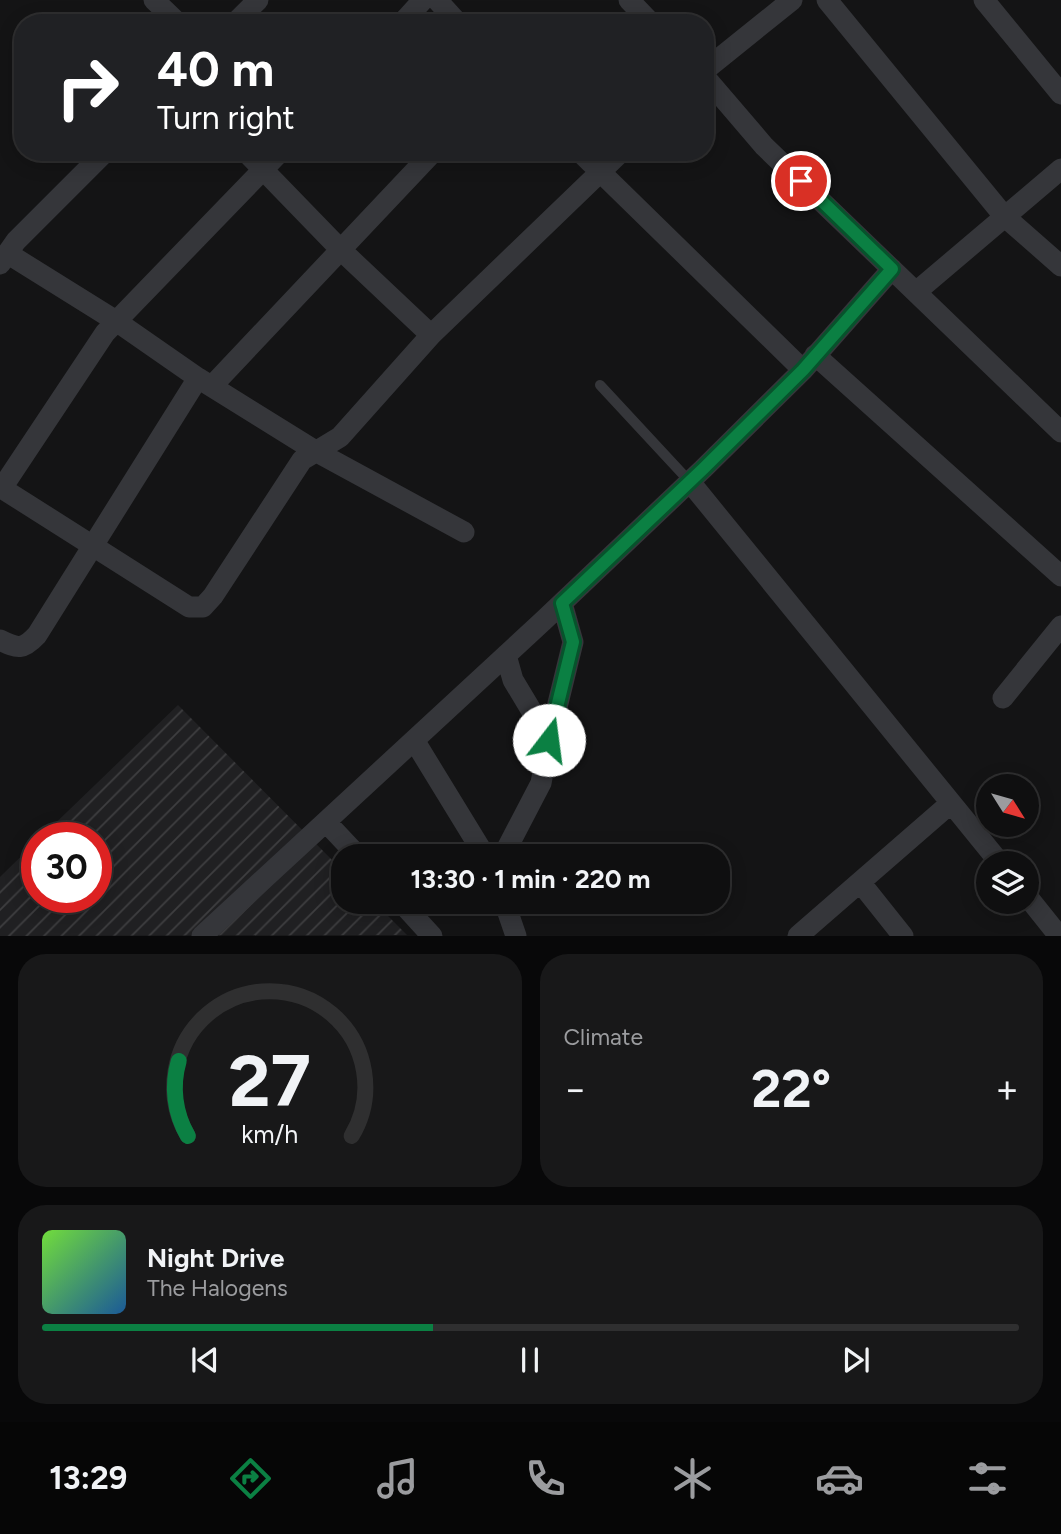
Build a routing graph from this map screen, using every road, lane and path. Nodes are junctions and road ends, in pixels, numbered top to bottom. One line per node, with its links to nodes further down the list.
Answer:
1 (154, 0): 9 (street)
2 (258, 0): 10 (street)
3 (423, 0): 11 (street)
4 (437, 0): 12 (street)
5 (629, 0): 13 (street)
6 (792, 0): 14 (street)
7 (827, 0): 26 (street)
8 (984, 0): 16 (street)
9 (169, 14)
10 (245, 14)
11 (410, 14)
12 (450, 14)
13 (643, 14)
14 (714, 63)
15 (714, 88): 30 (street)
16 (1061, 94)
17 (96, 161): 28 (street)
18 (254, 161): 24 (street)
19 (272, 161): 24 (street)
20 (425, 161): 27 (street)
21 (589, 161): 25 (street)
22 (612, 161): 25 (street)
23 (1061, 169): 26 (street)
24 (263, 170): 27 (street); 32 (street)
25 (600, 173): 33 (street); 34 (street)
26 (1004, 216): 29 (street); 31 (street)
27 (341, 250): 33 (street); 35 (street)
28 (3, 259): 32 (street)
29 (1061, 266)
30 (892, 269): 31 (street); 34 (street)
31 (916, 292): 37 (street)
32 (116, 321): 35 (street); 40 (street)
33 (431, 335): 38 (street)
34 (809, 363): 39 (street); 43 (street)
35 (205, 382): 38 (street); 42 (street)
36 (600, 385): 39 (lane)
37 (1061, 432)
38 (317, 452): 41 (street); 42 (street)
39 (690, 482): 44 (street); 51 (street)
40 (1, 488): 42 (street)
41 (464, 532)
42 (95, 545): 46 (street)
43 (1061, 576)
44 (562, 603): 47 (street); 50 (street)
45 (1061, 626): 48 (street)
46 (0, 640)
47 (506, 655): 49 (street); 50 (street)
48 (1003, 698)
49 (414, 740): 52 (street); 54 (street)
50 (549, 740): 55 (street)
51 (951, 803): 56 (street); 57 (street)
52 (326, 822): 53 (street); 62 (street)
53 (347, 844)
54 (478, 844)
55 (509, 844)
56 (990, 851)
57 (860, 882): 65 (street); 66 (street)
58 (1039, 911): 61 (street)
59 (412, 914): 63 (street)
60 (508, 914): 64 (street)
61 (1055, 931)
62 (202, 936)
63 (432, 936)
64 (516, 936)
65 (798, 936)
66 (903, 936)

